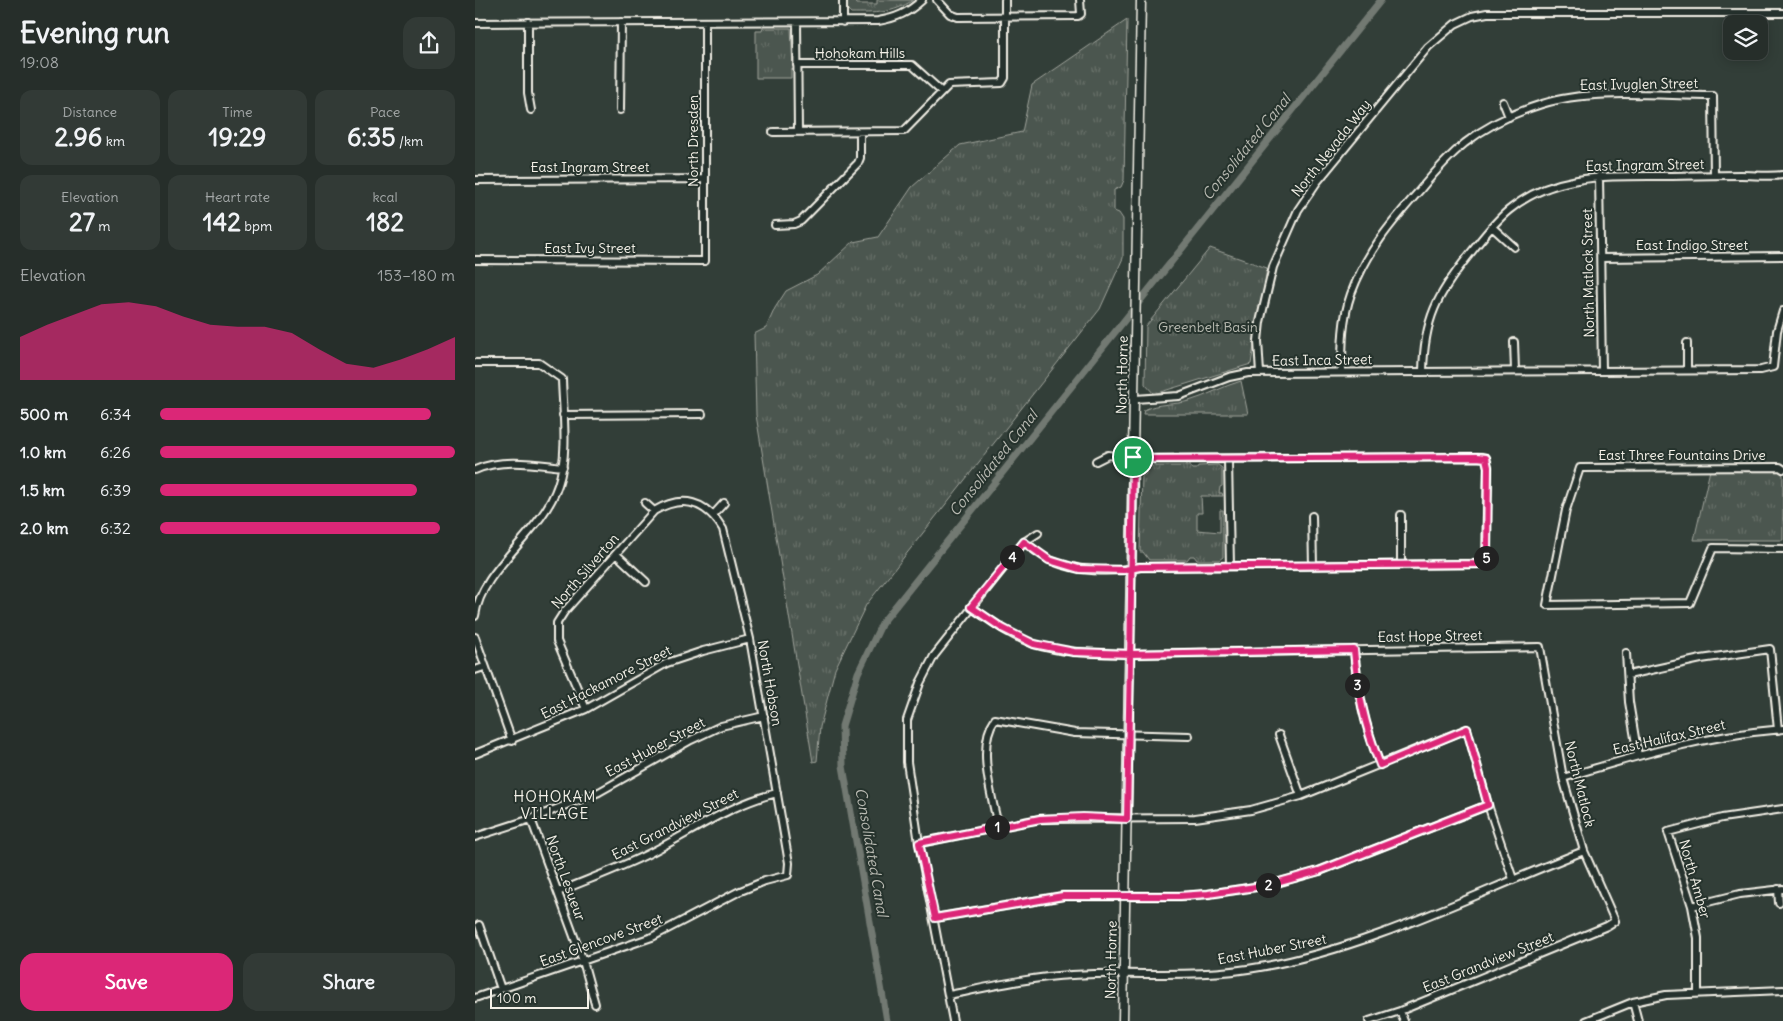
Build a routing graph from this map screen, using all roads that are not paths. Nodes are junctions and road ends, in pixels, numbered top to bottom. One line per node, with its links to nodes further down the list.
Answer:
1 (843, 0): 14 (street)
2 (922, 0): 14 (street)
3 (937, 0): 8 (street)
4 (1005, 0): 8 (street)
5 (1081, 0): 8 (street)
6 (1141, 0): 46 (street, North Horne)
7 (1783, 13): 45 (street, North Nevada Way)
8 (1005, 18): 16 (street)
9 (475, 22): 10 (street)
10 (528, 22): 11 (street); 18 (street)
11 (621, 22): 12 (street); 19 (street)
12 (705, 22): 13 (street); 27 (street, North Dresden)
13 (797, 22): 14 (street); 15 (street, Hohokam Hills)
14 (843, 22)
15 (797, 65): 16 (street, Hohokam Hills); 22 (street, Hohokam Hills)
16 (942, 92): 23 (street)
17 (1503, 102): 20 (street)
18 (531, 110)
19 (620, 110)
20 (1509, 117): 24 (street, East Ivyglen Street); 42 (street, East Ivyglen Street)
21 (773, 132): 22 (street)
22 (798, 132): 23 (street)
23 (860, 132): 29 (street)
24 (1714, 175): 25 (street, East Ingram Street); 26 (street, East Ingram Street)
25 (1783, 175)
26 (1599, 176): 30 (street, East Ingram Street); 33 (street, North Matlock Street)
27 (705, 179): 28 (street, East Ingram Street); 35 (street, North Dresden)
28 (475, 180)
29 (775, 225)
30 (1492, 227): 31 (street); 43 (street, East Ingram Street)
31 (1514, 247)
32 (1783, 256): 33 (street, East Indigo Street)
33 (1601, 258): 41 (street, North Matlock Street)
34 (475, 260): 35 (street, East Ivy Street)
35 (705, 260)
36 (1783, 311): 40 (street, East Inca Street)
37 (1514, 342): 44 (street)
38 (1687, 343): 40 (street)
39 (475, 363): 48 (street)
40 (1687, 370): 41 (street, East Inca Street)
41 (1602, 371): 44 (street, East Inca Street)
42 (1342, 372): 43 (street, East Inca Street); 45 (street, East Inca Street)
43 (1423, 372): 44 (street, East Inca Street)
44 (1515, 372)
45 (1260, 373): 46 (street, East Inca Street)
46 (1135, 399): 49 (street, North Horne)
47 (702, 414): 48 (street)
48 (563, 415): 52 (street)
49 (1133, 457): 50 (street); 51 (street); 68 (street, North Horne)
50 (1229, 459): 65 (street); 66 (street)
51 (1097, 461)
52 (563, 467): 54 (street); 71 (street)
53 (1783, 469): 63 (street, East Three Fountains Drive)
54 (475, 470)
55 (645, 503): 57 (street)
56 (724, 503): 58 (street)
57 (654, 511): 58 (street, North Silverton); 64 (street, North Silverton)
58 (714, 514): 73 (street, North Hobson)
59 (1401, 515): 65 (street)
60 (1312, 516): 67 (street)
61 (1038, 532): 62 (street)
62 (1024, 542): 68 (street); 70 (street)
63 (1783, 549)
64 (616, 554): 69 (street); 81 (street, North Silverton)
65 (1401, 565): 67 (street)
66 (1229, 566): 67 (street); 68 (street)
67 (1313, 566)
68 (1131, 569): 76 (street, North Horne)
69 (646, 582)
70 (971, 607): 76 (street, East Hope Street); 100 (street)
71 (475, 616)
72 (475, 637): 78 (street)
73 (750, 639): 81 (street, East Hackamore Street); 82 (street, North Hobson)
74 (1540, 647): 75 (street, East Hope Street); 91 (street, North Matlock)
75 (1354, 650): 76 (street, East Hope Street); 90 (street)
76 (1130, 654): 85 (street, North Horne)
77 (1626, 654): 80 (street)
78 (484, 667): 79 (street); 87 (street)
79 (475, 670)
80 (1628, 675): 83 (street); 89 (street)
81 (586, 709): 87 (street, East Hackamore Street)
82 (764, 716): 92 (street, North Hobson); 96 (street, East Huber Street)
83 (1780, 730): 89 (street, East Halifax Street)
84 (1279, 735): 93 (street)
85 (1129, 736): 86 (street); 97 (street, North Horne); 98 (street)
86 (1189, 736)
87 (512, 741): 88 (street, East Hackamore Street)
88 (475, 754)
89 (1638, 756): 91 (street, East Halifax Street)
90 (1380, 765): 93 (street); 94 (street)
91 (1563, 778): 101 (street, North Matlock)
92 (777, 793): 102 (street, North Hobson); 105 (street, East Grandview Street)
93 (1301, 796): 97 (street)
94 (1488, 805): 103 (street); 106 (street)
95 (1783, 809): 108 (street, North Amber)
96 (531, 819): 99 (street, East Huber Street); 105 (street, North Lesueur)
97 (1127, 819): 98 (street); 106 (street, North Horne)
98 (998, 826): 100 (street)
99 (475, 837)
100 (919, 843): 109 (street)
101 (1584, 852): 103 (street, East Huber Street); 110 (street, North Matlock)
102 (788, 875): 112 (street, East Glencove Street)
103 (1513, 879): 113 (street, East Huber Street)
104 (1780, 889): 107 (street); 108 (street)
105 (558, 892): 112 (street, North Lesueur)
106 (1125, 896): 109 (street); 113 (street, North Horne)
107 (1779, 903)
108 (1692, 906): 116 (street, North Amber)
109 (935, 918): 117 (street)
110 (1615, 921): 121 (street, East Grandview Street)
111 (479, 925): 114 (street)
112 (583, 961): 114 (street, East Glencove Street); 120 (street, North Lesueur)
113 (1124, 975): 117 (street, East Huber Street); 123 (street, North Horne)
114 (501, 989): 118 (street, East Glencove Street)
115 (1783, 990): 116 (street)
116 (1698, 992): 119 (street)
117 (949, 995): 122 (street)
118 (475, 998)
119 (1633, 1002): 126 (street); 127 (street)
120 (595, 1004)
121 (1400, 1011): 124 (street, East Grandview Street); 125 (street)
122 (953, 1021)
123 (1123, 1021)
124 (1369, 1021)
125 (1404, 1021)
126 (1586, 1021)
127 (1638, 1021)

